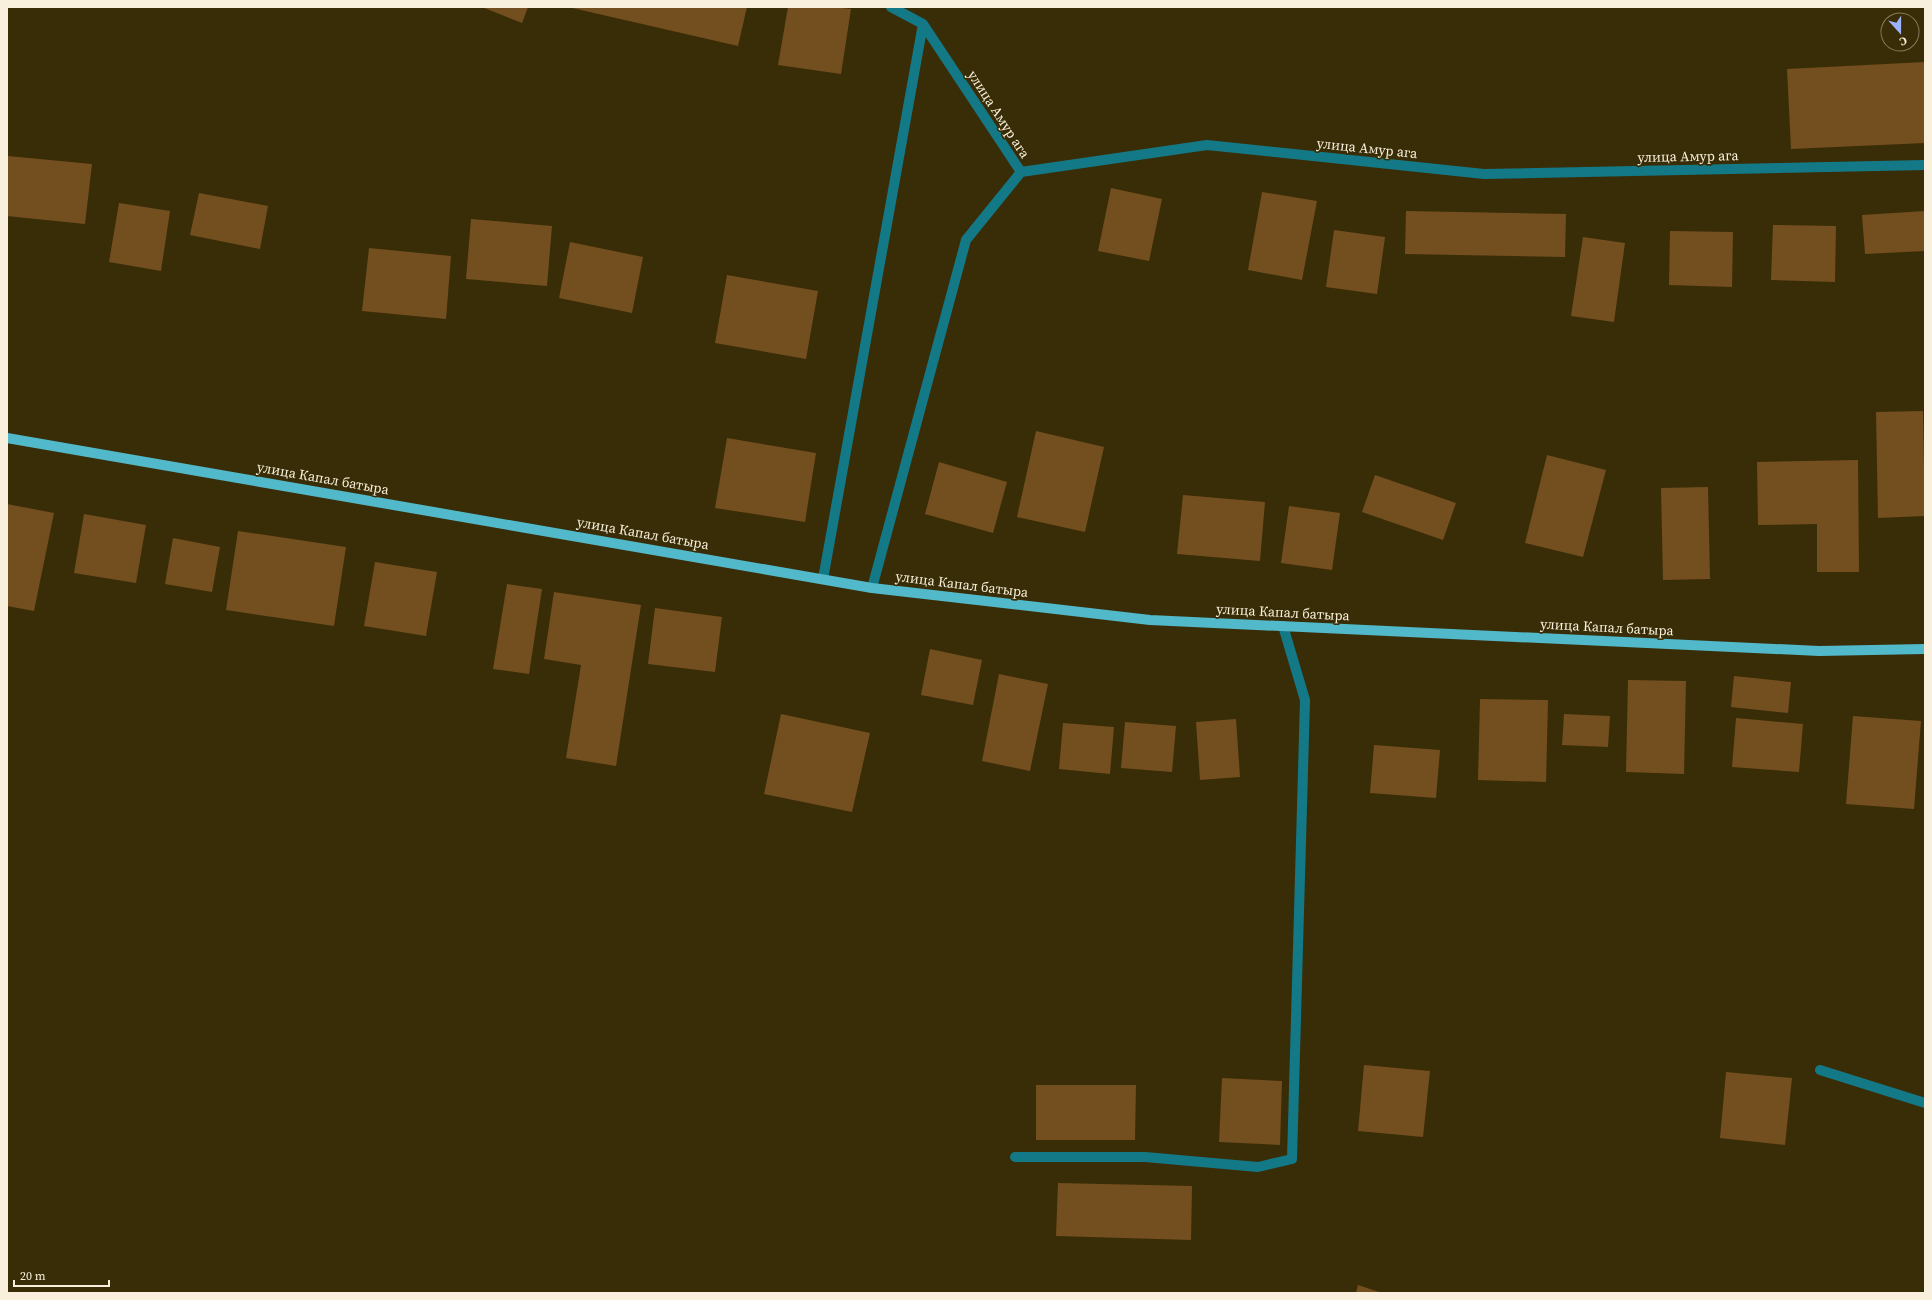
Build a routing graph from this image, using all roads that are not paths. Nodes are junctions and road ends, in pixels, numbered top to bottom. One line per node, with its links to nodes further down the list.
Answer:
1 (891, 7): 2 (street, улица Амур ага)
2 (923, 24): 4 (street, улица Амур ага); 6 (street)
3 (1925, 165): 4 (street, улица Амур ага)
4 (1020, 172): 7 (street)
5 (7, 438): 6 (main road, улица Капал батыра)
6 (823, 579): 7 (main road, улица Капал батыра)
7 (872, 588): 8 (main road, улица Капал батыра)
8 (1283, 626): 9 (main road, улица Капал батыра); 12 (street)
9 (1925, 649)
10 (1820, 1070): 11 (street)
11 (1925, 1102)
12 (1015, 1157)

